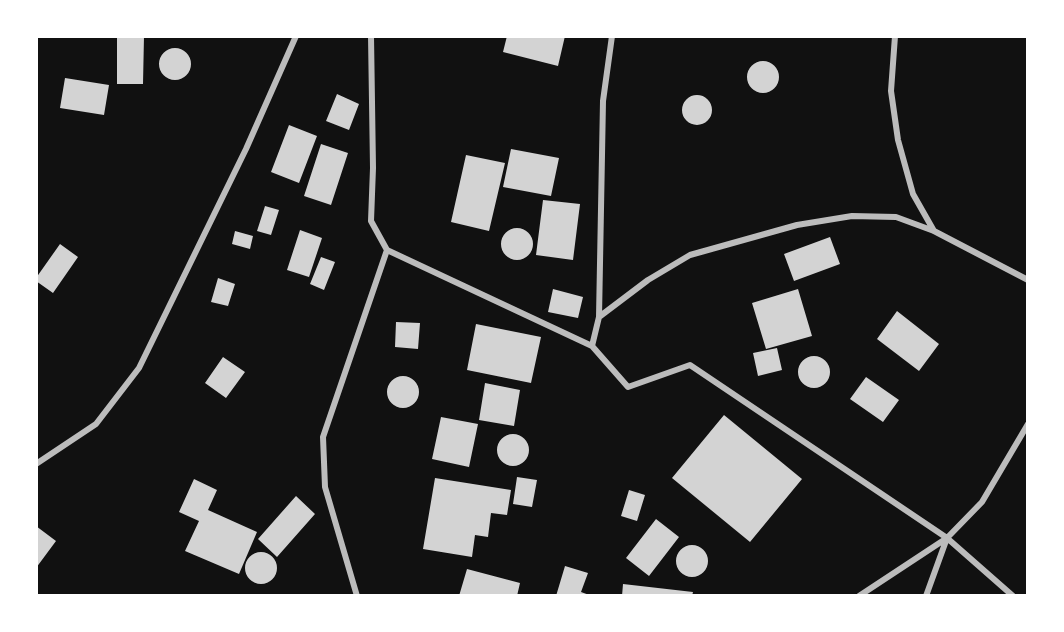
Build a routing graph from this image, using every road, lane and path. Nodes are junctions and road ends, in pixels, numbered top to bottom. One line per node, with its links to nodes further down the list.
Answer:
1 (296, 36): 11 (street)
2 (371, 36): 6 (street)
3 (612, 36): 8 (street)
4 (895, 36): 5 (street)
5 (934, 231): 7 (street); 8 (street)
6 (387, 250): 9 (street); 13 (street)
7 (1028, 280)
8 (599, 317): 9 (street)
9 (592, 346): 12 (street)
10 (1028, 424): 12 (street)
11 (36, 464)
12 (947, 538): 14 (street); 15 (street); 16 (street)
13 (357, 596)
14 (859, 596)
15 (926, 596)
16 (1013, 596)

